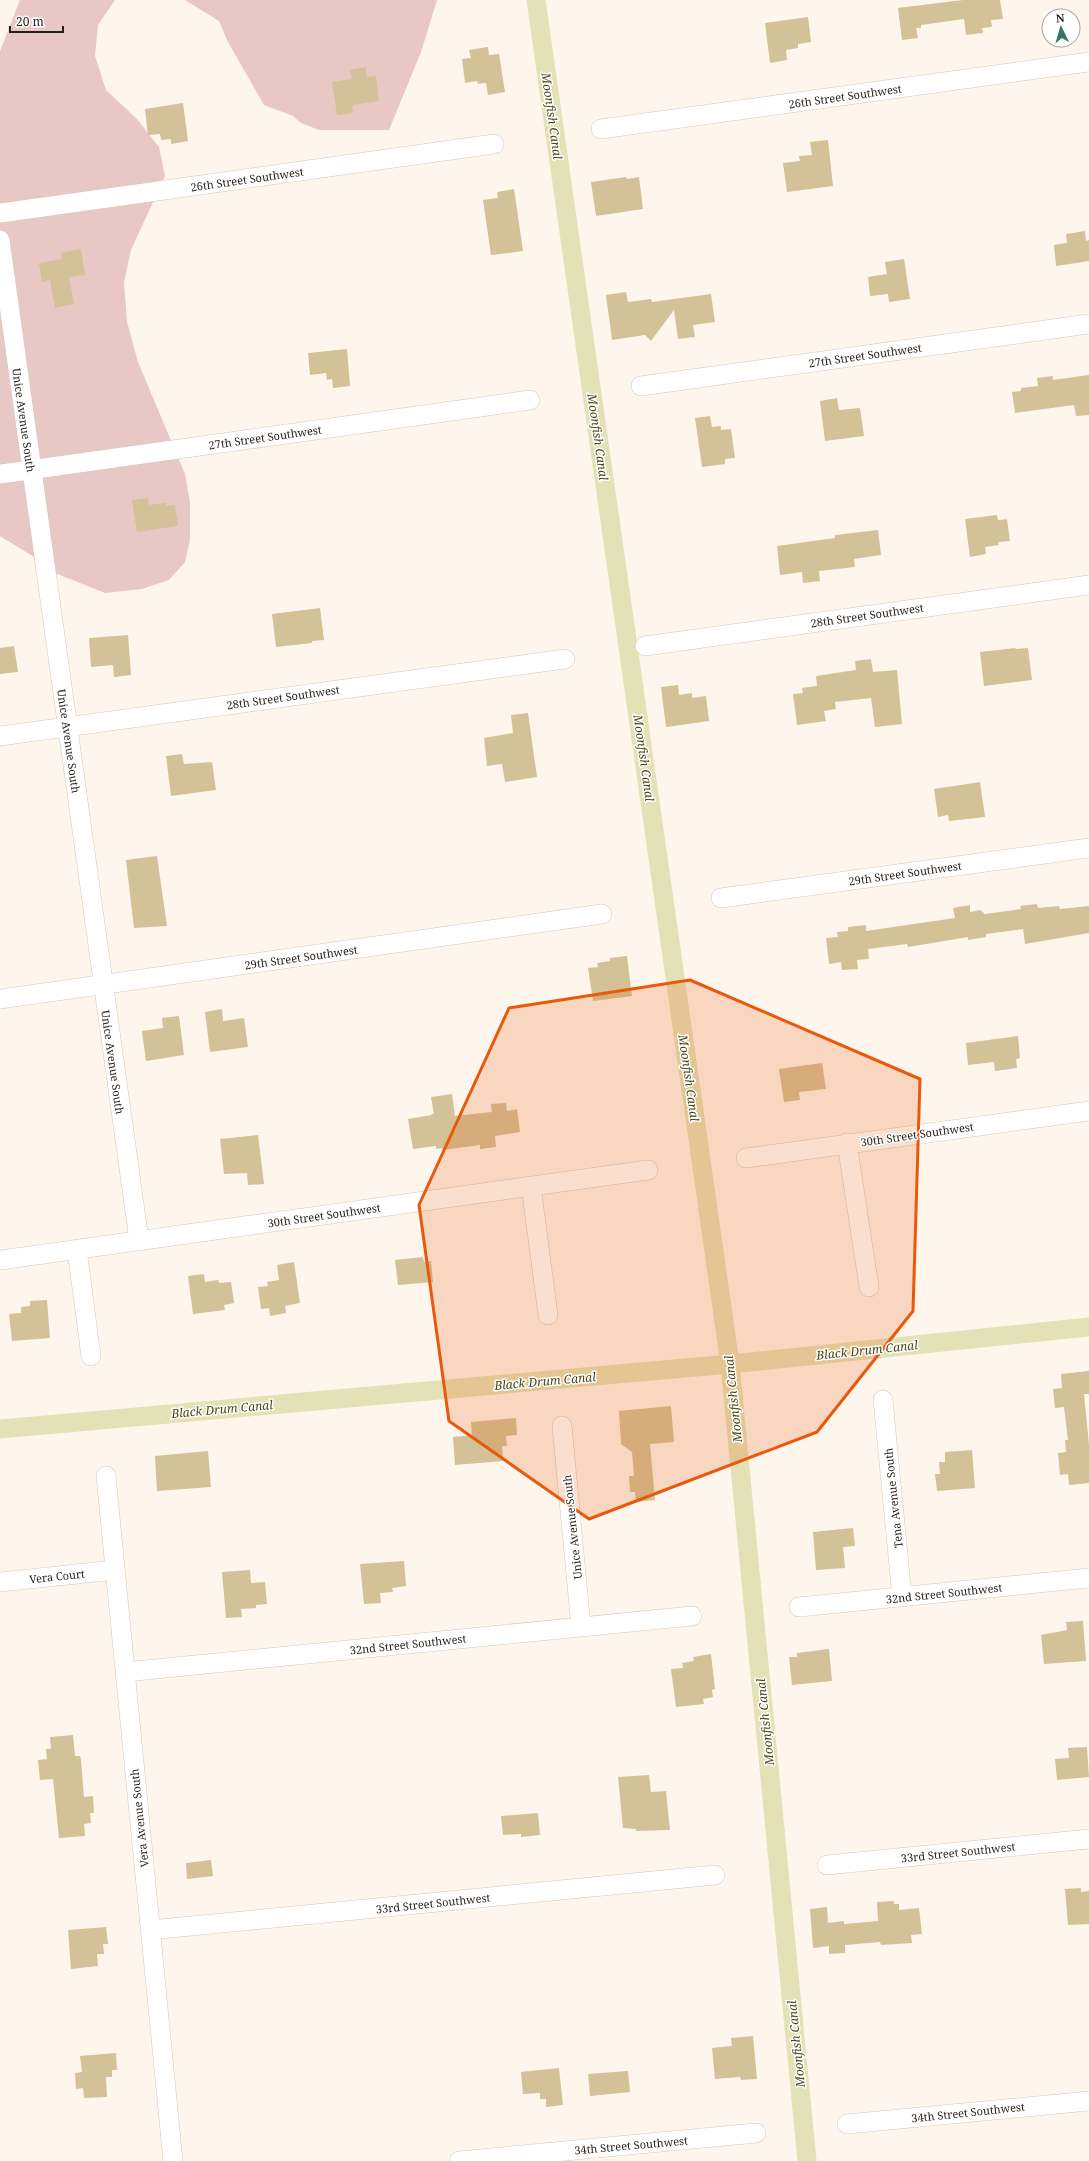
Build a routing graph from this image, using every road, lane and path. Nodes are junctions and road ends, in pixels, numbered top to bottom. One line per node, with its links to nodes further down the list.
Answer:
1 (1089, 62): 2 (street, 26th Street Southwest)
2 (601, 129)
3 (494, 144): 4 (street, 26th Street Southwest)
4 (0, 213)
5 (0, 240): 9 (street, Unice Avenue South)
6 (1089, 324): 7 (street, 27th Street Southwest)
7 (641, 386)
8 (530, 400): 9 (street, 27th Street Southwest)
9 (31, 470): 10 (street, 27th Street Southwest); 14 (street, Unice Avenue South)
10 (0, 474)
11 (1089, 585): 12 (street, 28th Street Southwest)
12 (645, 646)
13 (565, 659): 14 (street, 28th Street Southwest)
14 (67, 727): 15 (street, 28th Street Southwest); 19 (street, Unice Avenue South)
15 (0, 736)
16 (1089, 848): 17 (street, 29th Street Southwest)
17 (721, 898)
18 (602, 914): 19 (street, 29th Street Southwest)
19 (102, 985): 20 (street, 29th Street Southwest); 26 (street, Unice Avenue South)
20 (0, 999)
21 (1089, 1111): 22 (street, 30th Street Southwest)
22 (847, 1144): 23 (street, 30th Street Southwest); 29 (street)
23 (746, 1158)
24 (648, 1170): 25 (street, 30th Street Southwest)
25 (531, 1186): 26 (street, 30th Street Southwest); 30 (street)
26 (139, 1240): 27 (street, 30th Street Southwest)
27 (77, 1250): 28 (street, 30th Street Southwest); 31 (street)
28 (0, 1260)
29 (868, 1288)
30 (548, 1315)
31 (91, 1356)
32 (883, 1400): 38 (street, Tena Avenue South)
33 (562, 1426): 41 (street, Unice Avenue South)
34 (106, 1476): 35 (street, Vera Avenue South)
35 (115, 1570): 37 (street, Vera Court); 42 (street, Vera Avenue South)
36 (1089, 1578): 38 (street, 32nd Street Southwest)
37 (0, 1582)
38 (902, 1597): 39 (street, 32nd Street Southwest)
39 (799, 1607)
40 (692, 1616): 41 (street, 32nd Street Southwest)
41 (581, 1627): 42 (street, 32nd Street Southwest)
42 (125, 1672): 46 (street, Vera Avenue South)
43 (1089, 1839): 44 (street, 33rd Street Southwest)
44 (827, 1865)
45 (715, 1875): 46 (street, 33rd Street Southwest)
46 (150, 1930): 50 (street, Vera Avenue South)
47 (1089, 2100): 48 (street, 34th Street Southwest)
48 (846, 2124)
49 (756, 2133): 51 (street, 34th Street Southwest)
50 (173, 2161)
51 (459, 2161)

